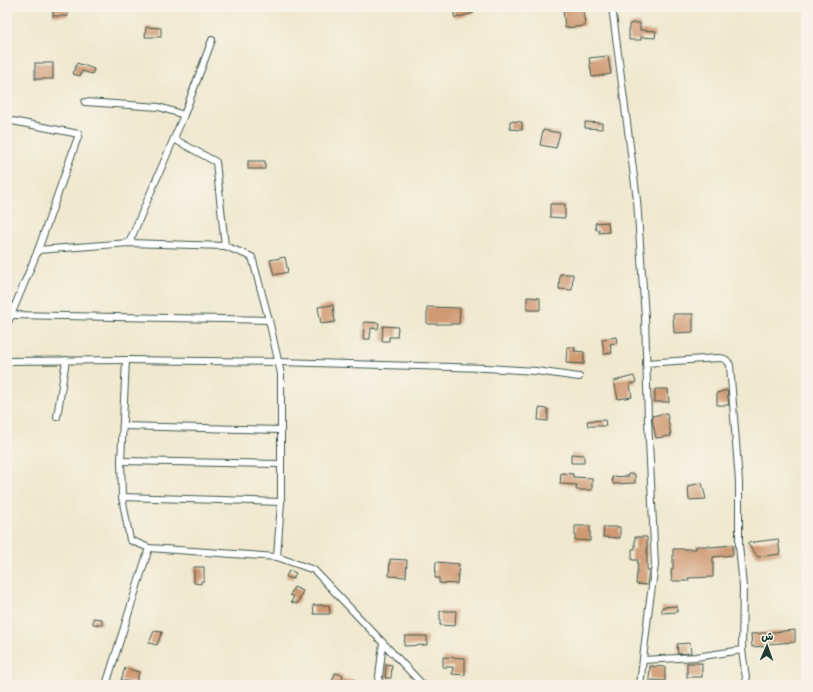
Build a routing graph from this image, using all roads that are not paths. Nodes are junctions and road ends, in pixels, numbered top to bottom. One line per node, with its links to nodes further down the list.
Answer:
1 (612, 7): 17 (street)
2 (212, 40): 4 (street)
3 (85, 102): 4 (street)
4 (184, 116): 6 (street)
5 (7, 120): 9 (street)
6 (174, 139): 7 (street); 8 (street)
7 (129, 243): 8 (street); 9 (street)
8 (225, 246): 11 (street)
9 (38, 250): 10 (street)
10 (11, 314): 11 (street); 12 (street)
11 (269, 320): 16 (street)
12 (7, 325)
13 (66, 360): 14 (street); 15 (street); 19 (street)
14 (126, 360): 16 (street); 20 (street)
15 (7, 361)
16 (278, 362): 18 (street); 21 (street)
17 (646, 363): 29 (street); 30 (street)
18 (579, 377)
19 (57, 417)
20 (123, 426): 21 (street); 22 (street)
21 (281, 430): 23 (street)
22 (121, 461): 23 (street); 24 (street)
23 (281, 464): 25 (street)
24 (122, 497): 25 (street); 26 (street)
25 (281, 502): 27 (street)
26 (149, 548): 27 (street); 31 (street)
27 (277, 557): 28 (street)
28 (383, 643): 32 (street); 33 (street)
29 (742, 650): 30 (street); 35 (street)
30 (643, 660): 34 (street)
31 (106, 685)
32 (378, 685)
33 (423, 685)
34 (640, 685)
35 (747, 685)

